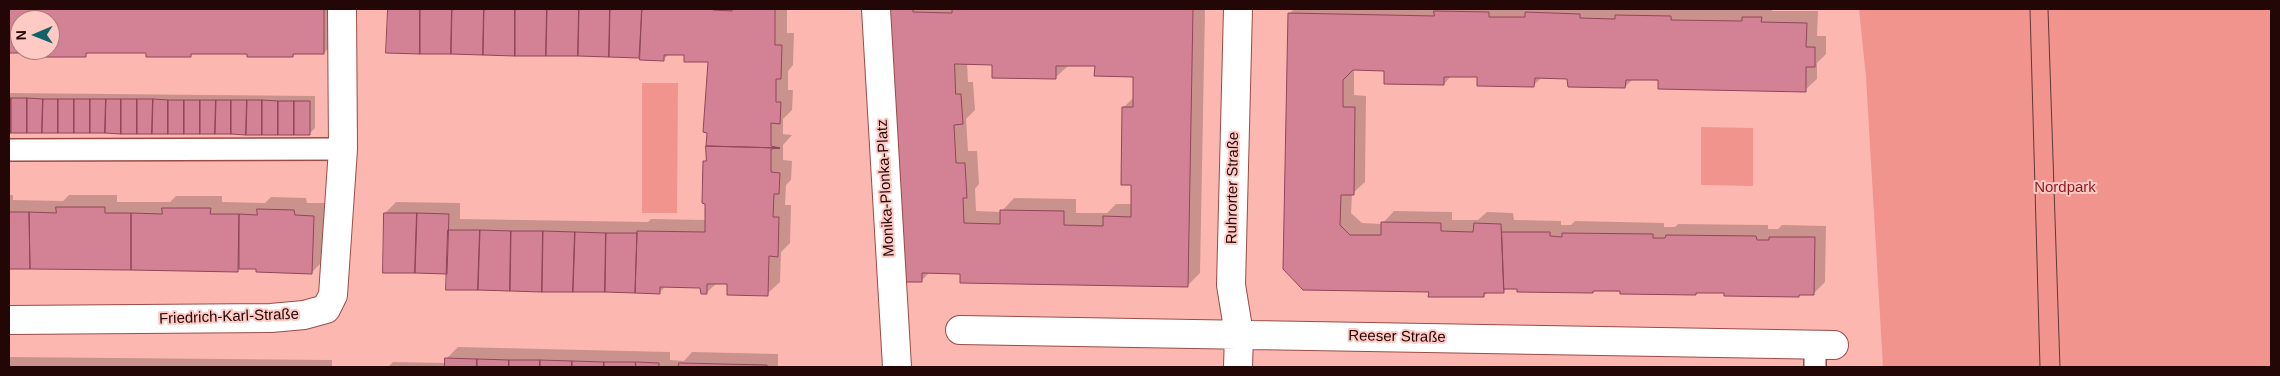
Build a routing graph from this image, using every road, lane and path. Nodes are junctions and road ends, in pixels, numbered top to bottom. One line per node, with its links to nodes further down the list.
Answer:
1 (342, 9): 4 (street, Friedrich-Karl-Straße)
2 (876, 9): 10 (street, Monika-Plonka-Platz)
3 (1238, 9): 8 (street, Ruhrorter Straße)
4 (343, 149): 5 (lane); 6 (street, Friedrich-Karl-Straße)
5 (10, 150)
6 (9, 320)
7 (960, 330): 8 (street, Reeser Straße)
8 (1239, 334): 9 (street, Reeser Straße); 11 (street, Ruhrorter Straße)
9 (1821, 353)
10 (897, 367)
11 (1238, 367)

